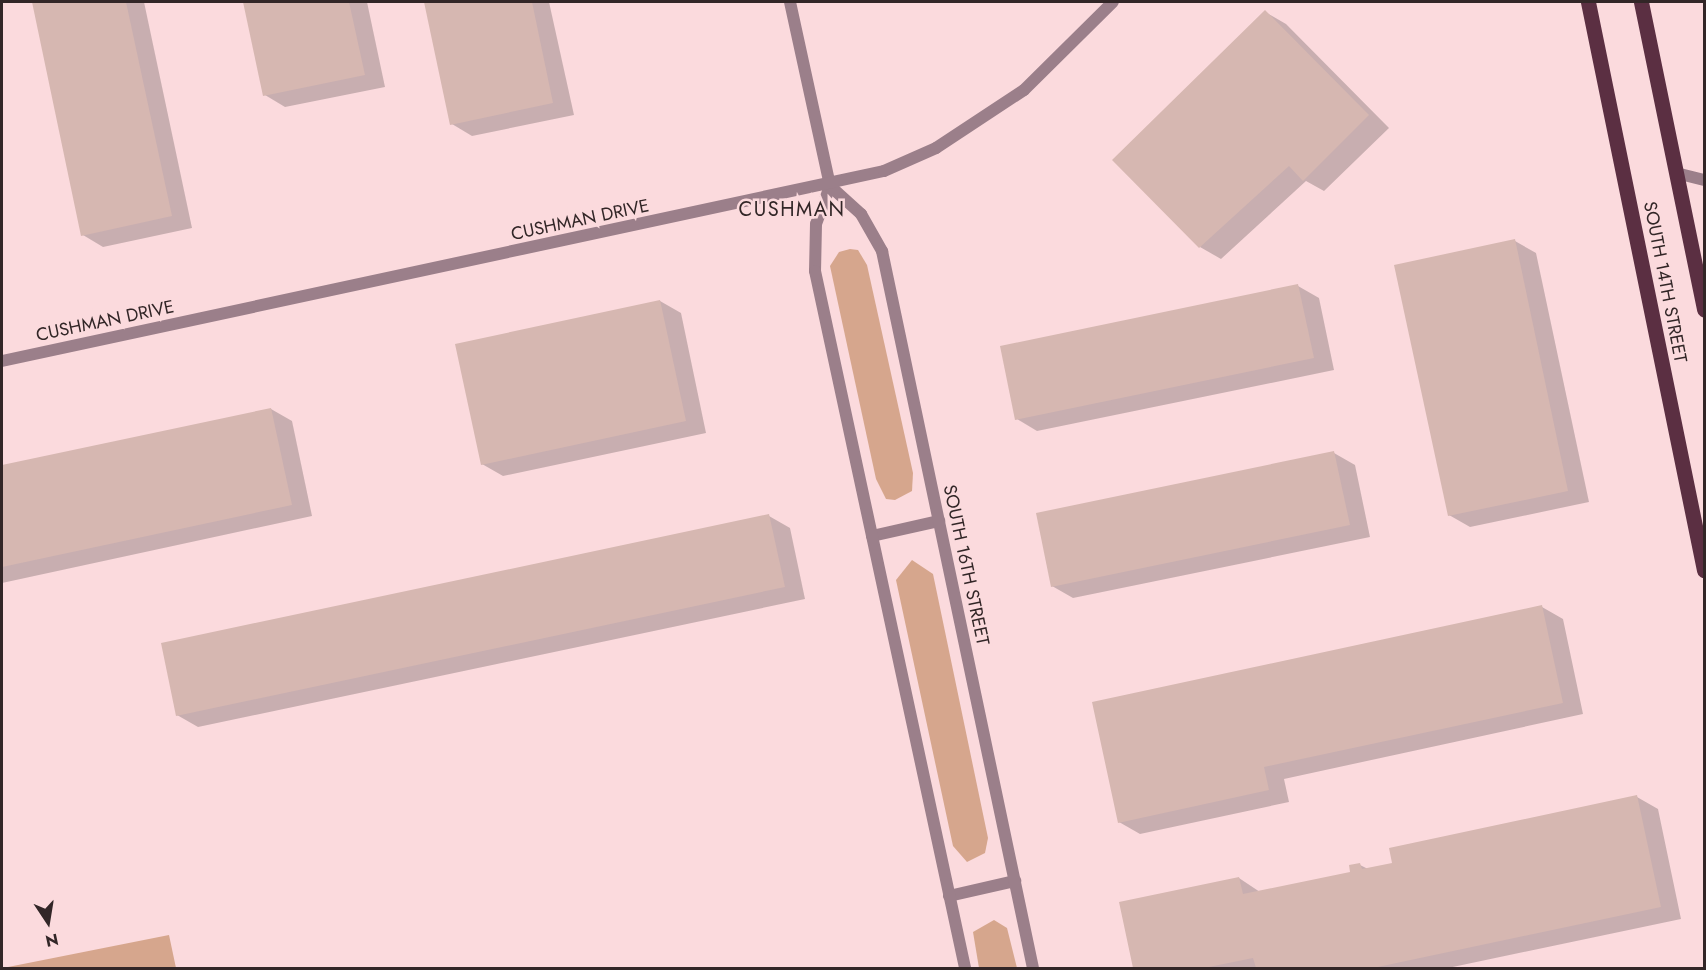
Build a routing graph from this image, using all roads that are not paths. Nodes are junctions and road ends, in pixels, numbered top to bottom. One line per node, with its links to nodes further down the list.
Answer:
1 (790, 2): 7 (street)
2 (1113, 2): 7 (street, CUSHMAN DRIVE)
3 (1588, 2): 12 (main road, SOUTH 14TH STREET)
4 (1641, 2): 5 (main road, SOUTH 14TH STREET)
5 (1676, 173): 6 (street); 8 (main road, SOUTH 14TH STREET)
6 (1704, 180)
7 (830, 186): 9 (street, CUSHMAN DRIVE); 10 (street, SOUTH 16TH STREET); 11 (street)
8 (1704, 310)
9 (2, 361)
10 (939, 521): 11 (street); 13 (street, SOUTH 16TH STREET)
11 (872, 536): 14 (street)
12 (1704, 570)
13 (1015, 881): 14 (street); 16 (street, SOUTH 16TH STREET)
14 (950, 896): 15 (street)
15 (965, 969)
16 (1033, 969)

